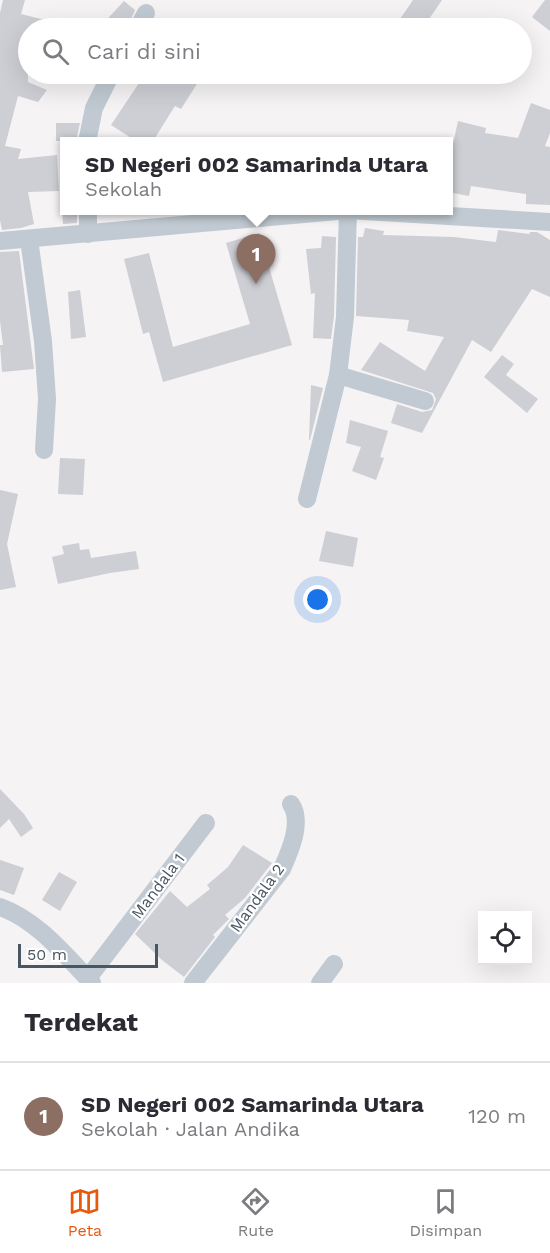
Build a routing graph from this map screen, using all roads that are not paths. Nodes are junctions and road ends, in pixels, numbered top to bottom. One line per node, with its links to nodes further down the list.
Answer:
1 (106, 84): 2 (street)
2 (88, 137)
3 (88, 215): 8 (street)
4 (294, 215): 8 (street)
5 (348, 215): 11 (street)
6 (432, 215): 7 (street)
7 (550, 222)
8 (88, 234): 9 (street)
9 (29, 239): 10 (street); 13 (street)
10 (0, 241)
11 (338, 375): 12 (street); 14 (street)
12 (425, 401)
13 (44, 450)
14 (307, 499)
15 (291, 804): 20 (street, Mandala 2)
16 (206, 822): 19 (street, Mandala 1)
17 (0, 907): 19 (street)
18 (334, 964): 21 (street)
19 (90, 981)
20 (193, 983)
21 (320, 983)

